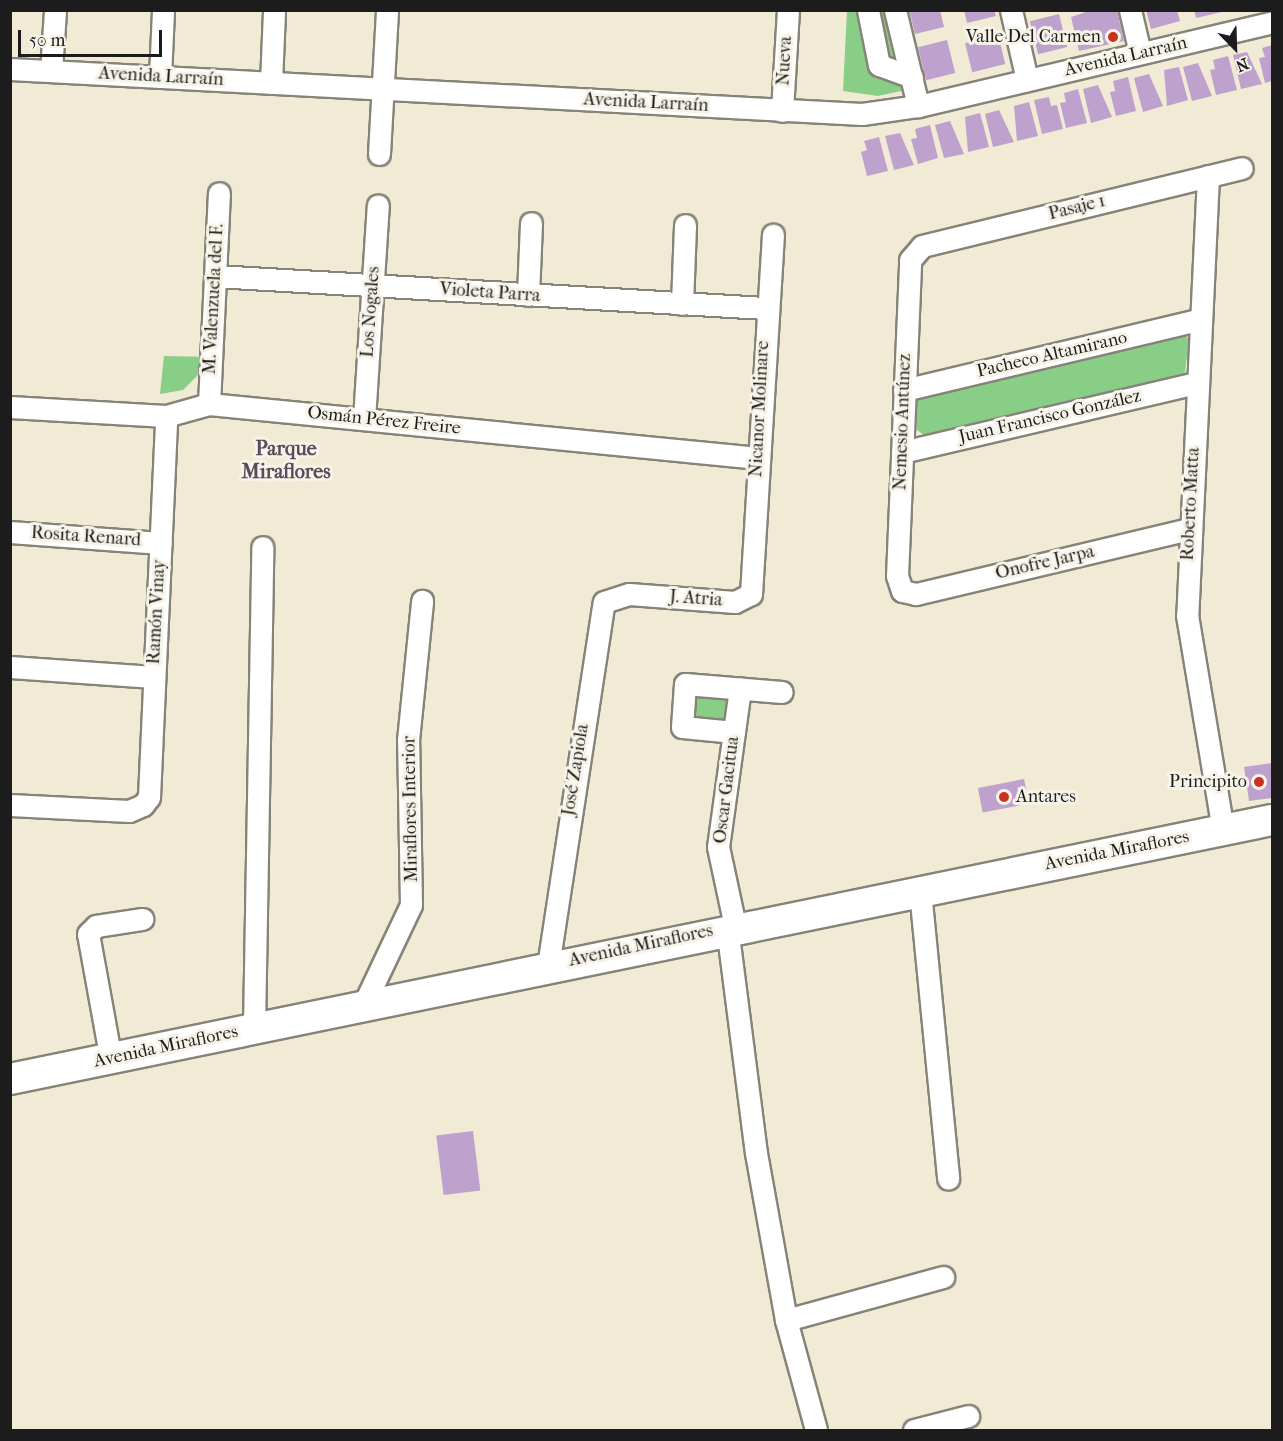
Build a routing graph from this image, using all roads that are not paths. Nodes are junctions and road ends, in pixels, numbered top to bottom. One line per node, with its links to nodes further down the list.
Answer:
1 (55, 10): 14 (street)
2 (163, 10): 15 (street)
3 (274, 10): 18 (street)
4 (387, 10): 19 (street)
5 (788, 10): 21 (street, Nueva)
6 (868, 10): 16 (street)
7 (895, 10): 16 (street)
8 (1011, 10): 17 (street)
9 (1130, 10): 12 (street)
10 (1248, 19): 11 (street, Avenida Larraín); 12 (street, Avenida Larraín)
11 (1272, 22)
12 (1140, 53): 17 (street, Avenida Larraín)
13 (10, 69): 14 (street, Avenida Larraín)
14 (51, 71): 15 (street, Avenida Larraín)
15 (160, 77): 18 (street, Avenida Larraín)
16 (912, 77): 20 (street)
17 (1027, 80): 20 (street, Avenida Larraín)
18 (271, 82): 19 (street, Avenida Larraín)
19 (384, 89): 21 (street, Avenida Larraín); 22 (street)
20 (918, 105): 21 (street, Avenida Larraín)
21 (782, 111)
22 (379, 154)
23 (1242, 168): 24 (street, Pasaje 1)
24 (1208, 176): 30 (street, Pasaje 1); 36 (street, Roberto Matta)
25 (219, 193): 31 (street, M. Valenzuela del F.)
26 (378, 205): 32 (street, Los Nogales)
27 (531, 223): 33 (street)
28 (685, 225): 34 (street)
29 (773, 235): 35 (street, Nicanor Molinare)
30 (914, 252): 38 (street, Nemesio Antúnez)
31 (215, 276): 32 (street, Violeta Parra); 39 (street, M. Valenzuela del F.)
32 (373, 285): 33 (street, Violeta Parra); 42 (street, Los Nogales)
33 (528, 296): 34 (street, Violeta Parra)
34 (682, 304): 35 (street, Violeta Parra)
35 (765, 308): 44 (street, Nicanor Molinare)
36 (1201, 319): 37 (street, Roberto Matta); 38 (street, Pacheco Altamirano)
37 (1197, 383): 43 (street, Juan Francisco González); 45 (street, Roberto Matta)
38 (904, 390): 43 (street, Nemesio Antúnez)
39 (209, 404): 41 (street, Osmán Pérez Freire); 42 (street, Osmán Pérez Freire)
40 (10, 407): 41 (street, Osmán Pérez Freire)
41 (166, 416): 47 (street, Ramón Vinay)
42 (364, 419): 44 (street, Osmán Pérez Freire)
43 (902, 452): 50 (street, Nemesio Antúnez)
44 (758, 458): 49 (street, Nicanor Molinare)
45 (1189, 529): 50 (street, Onofre Jarpa); 60 (street, Roberto Matta)
46 (10, 532): 47 (street, Rosita Renard)
47 (161, 543): 54 (street, Ramón Vinay)
48 (262, 548): 66 (street)
49 (753, 584): 51 (street, J. Atria)
50 (902, 591)
51 (629, 594): 64 (street, José Zapiola)
52 (422, 601): 65 (street, Miraflores Interior)
53 (10, 667): 54 (street)
54 (154, 677): 58 (street, Ramón Vinay)
55 (740, 689): 56 (street); 57 (street, Oscar Gacitua); 57 (street)
56 (782, 692)
57 (734, 732): 63 (street, Oscar Gacitua)
58 (10, 805)
59 (1272, 820): 60 (main road, Avenida Miraflores)
60 (1223, 830): 61 (main road, Avenida Miraflores)
61 (920, 891): 63 (main road, Avenida Miraflores); 69 (street)
62 (142, 919): 67 (street)
63 (731, 927): 64 (main road, Avenida Miraflores); 71 (street, Oscar Gacitua)
64 (548, 966): 65 (main road, Avenida Miraflores)
65 (363, 1006): 66 (main road, Avenida Miraflores)
66 (254, 1028): 67 (main road, Avenida Miraflores)
67 (111, 1060): 68 (main road, Avenida Miraflores)
68 (10, 1079)
69 (948, 1179)
70 (943, 1277): 71 (street)
71 (786, 1320): 73 (street, Oscar Gacitua)
72 (968, 1416): 74 (street)
73 (816, 1431)
74 (914, 1431)

